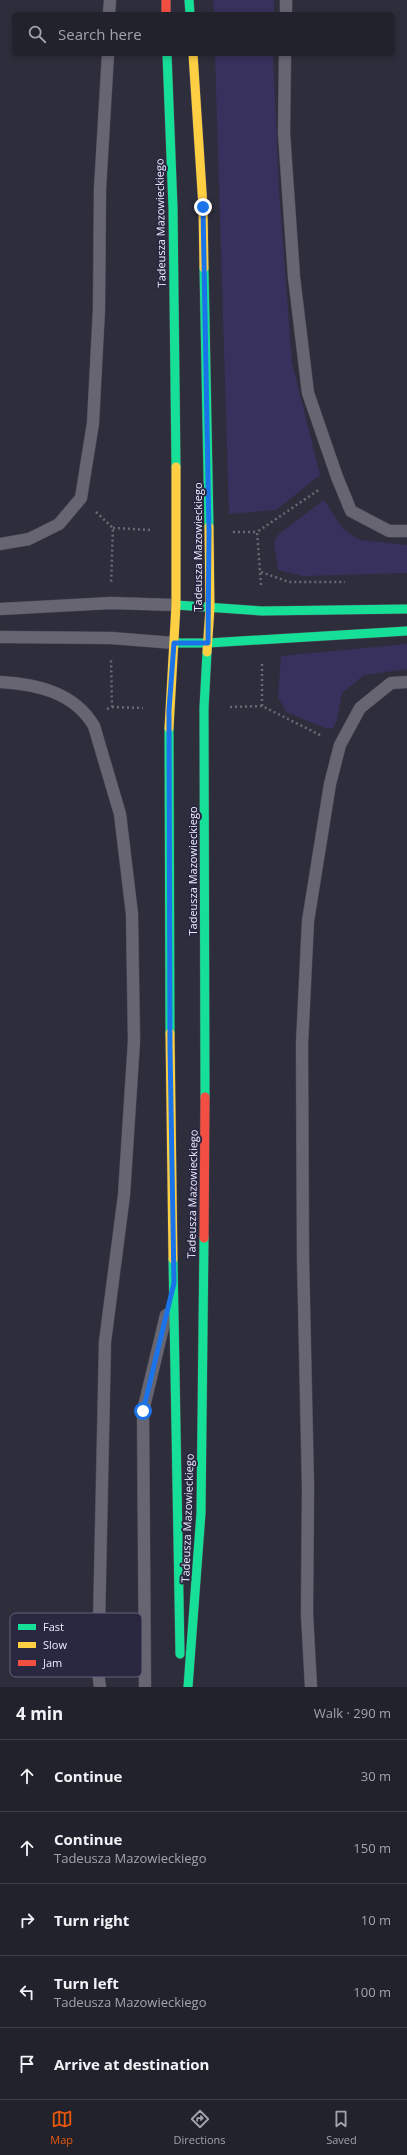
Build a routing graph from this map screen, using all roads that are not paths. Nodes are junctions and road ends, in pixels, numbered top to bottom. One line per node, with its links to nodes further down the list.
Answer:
1 (110, 0): 5 (lane)
2 (166, 0): 6 (main road)
3 (189, 0): 7 (main road)
4 (286, 0): 8 (lane)
5 (110, 12)
6 (166, 12)
7 (190, 12)
8 (286, 12)
9 (108, 56): 14 (lane)
10 (167, 56): 15 (main road, Tadeusza Mazowieckiego)
11 (193, 56): 16 (main road, Tadeusza Mazowieckiego)
12 (285, 56): 13 (lane)
13 (407, 531)
14 (0, 544)
15 (176, 605): 16 (main road); 17 (lane); 21 (main road, Tadeusza Mazowieckiego)
16 (210, 608): 18 (main road); 22 (main road, Tadeusza Mazowieckiego)
17 (0, 609)
18 (407, 609)
19 (407, 631): 22 (main road)
20 (0, 637): 21 (lane)
21 (174, 643): 22 (main road); 25 (main road, Tadeusza Mazowieckiego)
22 (208, 643): 31 (main road, Tadeusza Mazowieckiego)
23 (0, 682): 26 (lane)
24 (407, 682): 32 (lane)
25 (174, 1283): 29 (lane); 30 (main road, Tadeusza Mazowieckiego)
26 (99, 1613)
27 (99, 1677): 28 (lane)
28 (100, 1687)
29 (145, 1687)
30 (181, 1687)
31 (188, 1687)
32 (311, 1687)

